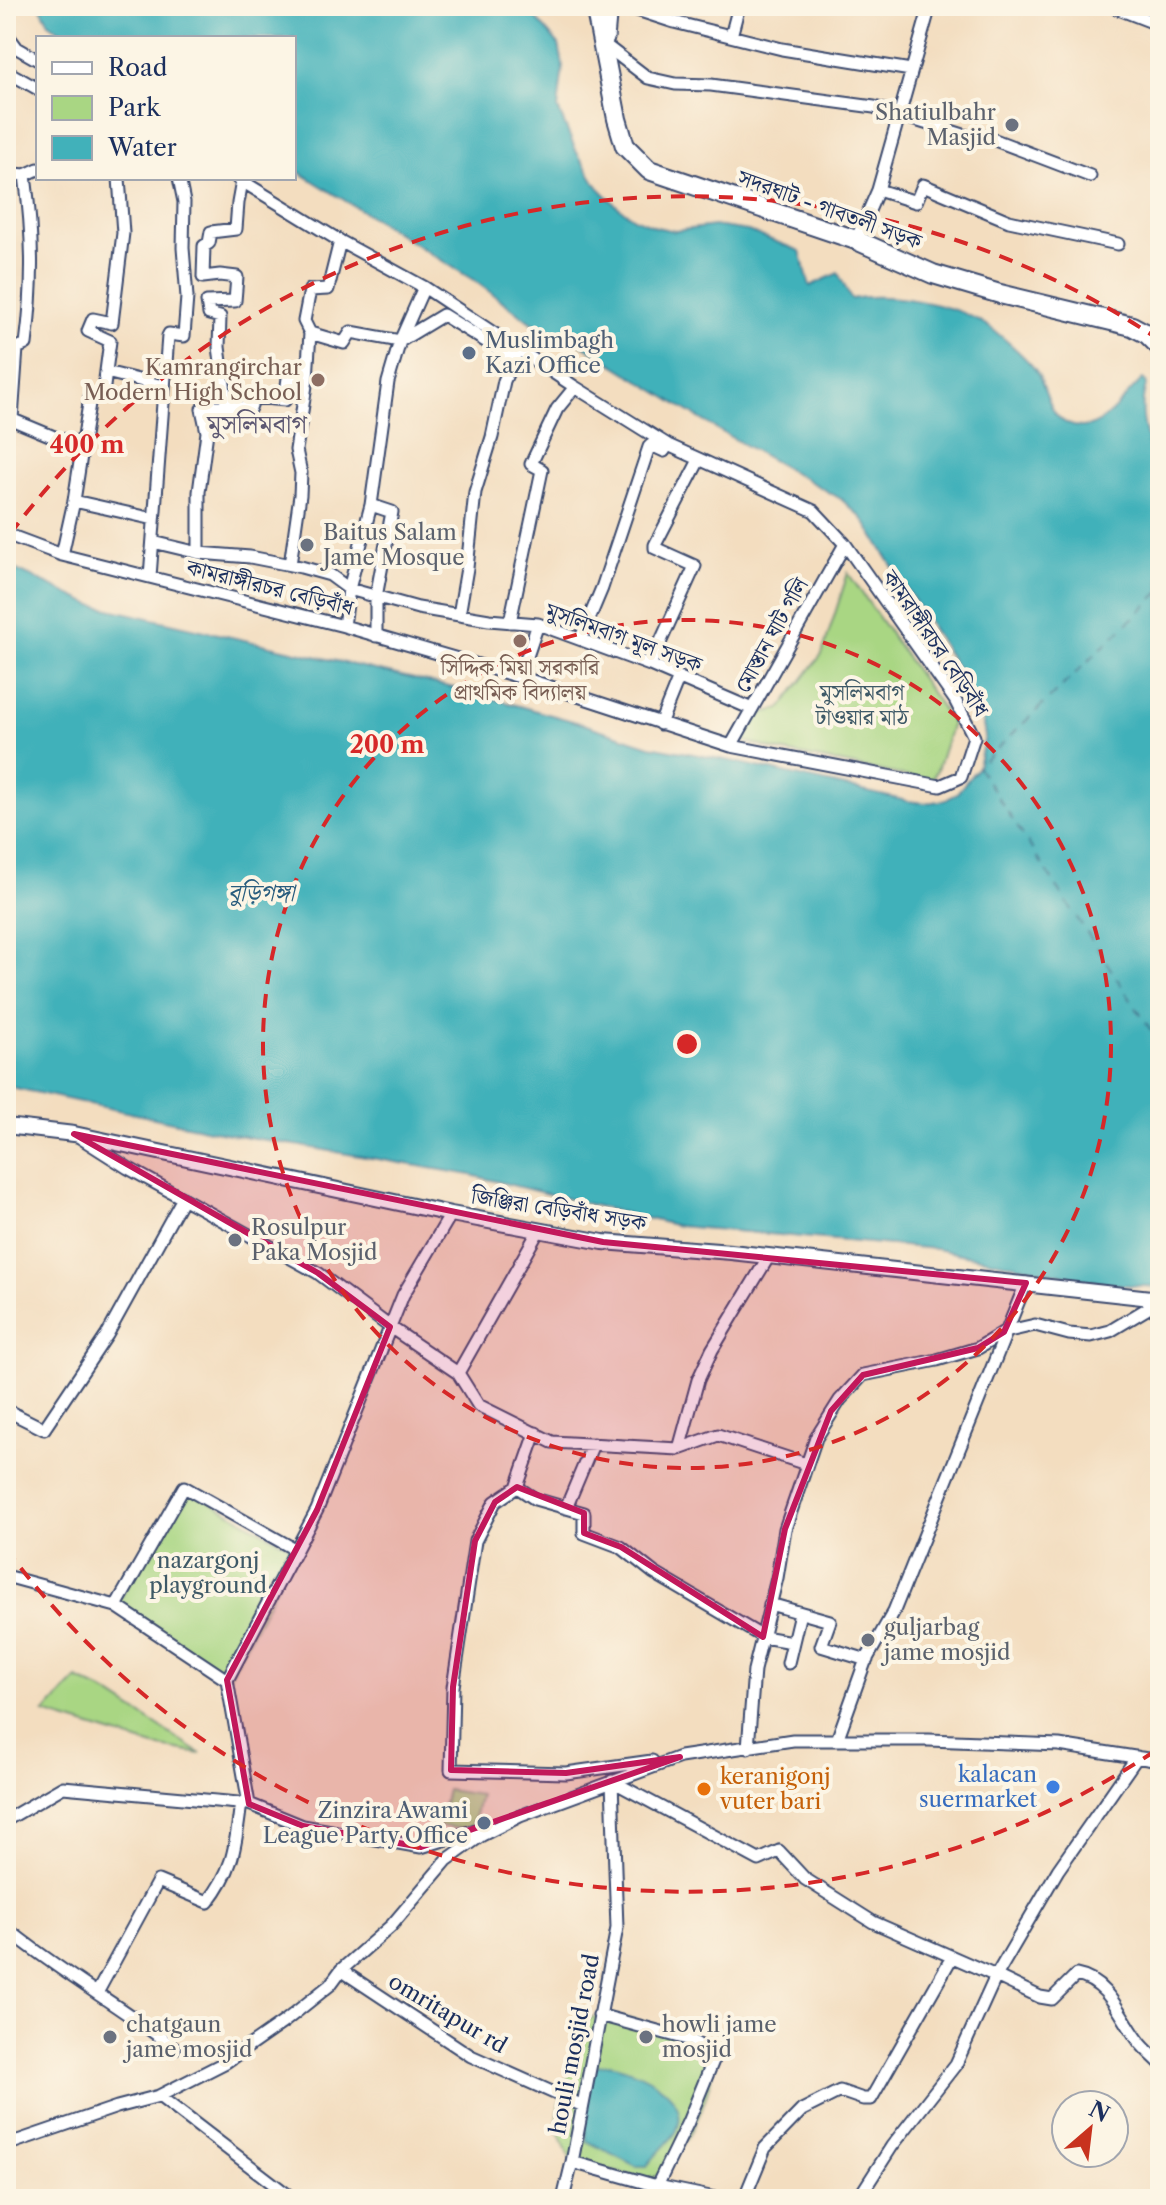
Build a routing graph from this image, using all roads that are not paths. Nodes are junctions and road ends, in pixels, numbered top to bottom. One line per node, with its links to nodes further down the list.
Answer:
1 (595, 6): 10 (highway, সদরঘাট - গাবতলী সড়ক)
2 (608, 6): 10 (street)
3 (625, 6): 9 (street)
4 (739, 6): 9 (street)
5 (930, 6): 12 (street)
6 (1111, 6): 7 (street)
7 (1160, 25)
8 (6, 33): 11 (street)
9 (731, 36): 12 (street)
10 (607, 48): 15 (street); 24 (highway, সদরঘাট - গাবতলী সড়ক)
11 (36, 59)
12 (911, 70): 15 (street)
13 (6, 71): 14 (street)
14 (36, 88)
15 (898, 113): 19 (street); 23 (street)
16 (36, 170): 18 (street)
17 (6, 173): 18 (street)
18 (25, 175): 37 (street)
19 (1090, 176)
20 (119, 180): 32 (street)
21 (179, 180): 34 (street)
22 (240, 180): 25 (street, কামরাঙ্গীরচর বেড়িবাঁধ); 36 (street)
23 (878, 190): 24 (street); 26 (street)
24 (856, 240): 30 (highway, সদরঘাট - গাবতলী সড়ক)
25 (340, 241): 27 (street, কামরাঙ্গীরচর বেড়িবাঁধ); 28 (street)
26 (1118, 244)
27 (424, 287): 29 (street); 31 (street, কামরাঙ্গীরচর বেড়িবাঁধ)
28 (310, 333): 29 (street); 33 (street)
29 (400, 341): 31 (street); 42 (street)
30 (1160, 347)
31 (516, 354): 35 (street, কামরাঙ্গীরচর বেড়িবাঁধ); 53 (street)
32 (106, 372): 34 (street); 38 (street)
33 (307, 379): 36 (street); 49 (street)
34 (163, 386): 43 (street)
35 (575, 387): 39 (street, কামরাঙ্গীরচর বেড়িবাঁধ); 54 (street)
36 (227, 406): 47 (street)
37 (9, 418): 38 (street)
38 (83, 443): 41 (street)
39 (668, 445): 40 (street, কামরাঙ্গীরচর বেড়িবাঁধ); 58 (street)
40 (699, 460): 46 (street, কামরাঙ্গীরচর বেড়িবাঁধ); 59 (street)
41 (74, 501): 43 (street); 48 (street)
42 (371, 505): 51 (street); 52 (street)
43 (154, 519): 45 (street)
44 (6, 534): 48 (street, কামরাঙ্গীরচর বেড়িবাঁধ)
45 (153, 542): 47 (street, মুসলিমবাগ মূল সড়ক); 50 (street)
46 (845, 544): 62 (street, মোস্তান ঘাট গলি); 64 (street, কামরাঙ্গীরচর বেড়িবাঁধ)
47 (199, 553): 49 (street, মুসলিমবাগ মূল সড়ক)
48 (62, 555): 50 (street, কামরাঙ্গীরচর বেড়িবাঁধ)
49 (290, 565): 51 (street, মুসলিমবাগ মূল সড়ক)
50 (150, 577): 56 (street, কামরাঙ্গীরচর বেড়িবাঁধ)
51 (349, 589): 52 (street, মুসলিমবাগ মূল সড়ক); 56 (street)
52 (376, 597): 53 (street, মুসলিমবাগ মূল সড়ক); 57 (street)
53 (459, 615): 54 (street, মুসলিমবাগ মূল সড়ক)
54 (510, 622): 55 (street, মুসলিমবাগ মূল সড়ক)
55 (538, 624): 58 (street, মুসলিমবাগ মূল সড়ক); 60 (street)
56 (344, 626): 57 (street, কামরাঙ্গীরচর বেড়িবাঁধ)
57 (376, 636): 60 (street, কামরাঙ্গীরচর বেড়িবাঁধ)
58 (581, 638): 59 (street, মুসলিমবাগ মূল সড়ক)
59 (650, 665): 61 (street, মুসলিমবাগ মূল সড়ক)
60 (520, 677): 63 (street, কামরাঙ্গীরচর বেড়িবাঁধ)
61 (679, 677): 62 (street, মুসলিমবাগ মূল সড়ক); 63 (street)
62 (752, 709): 64 (street, মোস্তান ঘাট গলি)
63 (660, 724): 64 (street, কামরাঙ্গীরচর বেড়িবাঁধ)
64 (731, 746)
65 (6, 1126): 66 (street, জিঞ্জিরা বেড়িবাঁধ সড়ক)
66 (74, 1134): 67 (street); 68 (street, জিঞ্জিরা বেড়িবাঁধ সড়ক)
67 (183, 1198): 73 (street); 76 (street)
68 (451, 1214): 69 (street, জিঞ্জিরা বেড়িবাঁধ সড়ক); 73 (street)
69 (539, 1230): 70 (street, জিঞ্জিরা বেড়িবাঁধ সড়ক); 75 (street)
70 (769, 1256): 71 (street, জিঞ্জিরা বেড়িবাঁধ সড়ক); 79 (street)
71 (1026, 1283): 72 (street, জিঞ্জিরা বেড়িবাঁধ সড়ক); 74 (street)
72 (1160, 1300): 74 (street)
73 (390, 1327): 75 (street); 83 (street)
74 (1004, 1332): 80 (street); 90 (street)
75 (458, 1373): 77 (street)
76 (6, 1410)
77 (536, 1433): 78 (street); 81 (street)
78 (593, 1444): 79 (street); 82 (street)
79 (679, 1449): 80 (street)
80 (806, 1464): 85 (street)
81 (517, 1487): 82 (street); 95 (street)
82 (566, 1508): 88 (street)
83 (296, 1550): 86 (street); 92 (street)
84 (6, 1576): 86 (street)
85 (770, 1604): 87 (street); 88 (street)
86 (116, 1606): 92 (street)
87 (800, 1613): 89 (street); 90 (street)
88 (763, 1637): 89 (street); 94 (street)
89 (792, 1642): 91 (street)
90 (867, 1660): 93 (street)
91 (788, 1663)
92 (227, 1680): 99 (street)
93 (837, 1740): 94 (street); 96 (street)
94 (748, 1748): 95 (street)
95 (680, 1757): 98 (street)
96 (1137, 1757): 97 (street); 105 (street)
97 (1160, 1761)
98 (612, 1781): 100 (street); 103 (street); 107 (street, houli mosjid road)
99 (245, 1804): 100 (street); 101 (street); 106 (street)
100 (520, 1816): 104 (street)
101 (6, 1820)
102 (6, 1928): 106 (street)
103 (952, 1957): 105 (street); 121 (street)
104 (341, 1970): 110 (street); 111 (street, omritapur rd)
105 (996, 1976): 109 (street); 122 (street)
106 (97, 1993): 108 (street)
107 (599, 2015): 111 (street, houli mosjid road); 116 (street)
108 (175, 2048)
109 (1160, 2063)
110 (159, 2096): 113 (street); 118 (street)
111 (581, 2105): 115 (street, houli mosjid road)
112 (6, 2135): 113 (street)
113 (25, 2136): 114 (street)
114 (6, 2145)
115 (572, 2162): 116 (street, houli mosjid road); 119 (street)
116 (657, 2186): 117 (street, houli mosjid road)
117 (678, 2195): 120 (street, houli mosjid road)
118 (293, 2199)
119 (563, 2199)
120 (720, 2199)
121 (744, 2199)
122 (858, 2199)

